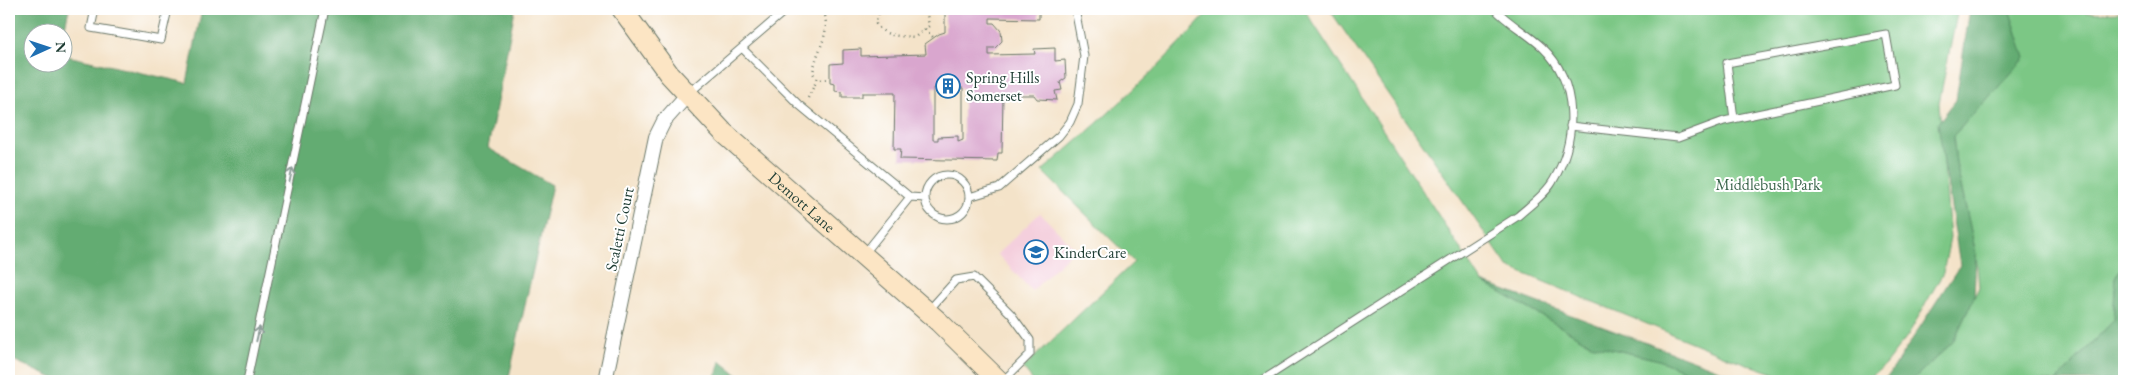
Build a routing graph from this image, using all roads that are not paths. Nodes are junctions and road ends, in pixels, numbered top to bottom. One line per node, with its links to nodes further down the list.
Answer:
1 (95, 9): 2 (lane)
2 (168, 9)
3 (325, 9): 17 (lane, one-way to 3)
4 (622, 9): 9 (street, Demott Lane)
5 (787, 9): 8 (lane)
6 (1075, 9): 14 (lane)
7 (1494, 9): 11 (lane)
8 (742, 48): 9 (lane); 12 (lane)
9 (688, 94): 15 (street, Demott Lane); 18 (street, Scaletti Court)
10 (1734, 118): 10 (lane); 11 (lane)
11 (1570, 126): 20 (lane)
12 (910, 197): 13 (lane); 15 (lane)
13 (925, 198): 14 (lane); 14 (lane)
14 (969, 198)
15 (862, 256): 16 (street, Demott Lane)
16 (927, 312): 19 (street, Demott Lane); 19 (lane)
17 (247, 381)
18 (605, 381)
19 (1001, 381)
20 (1261, 381)

